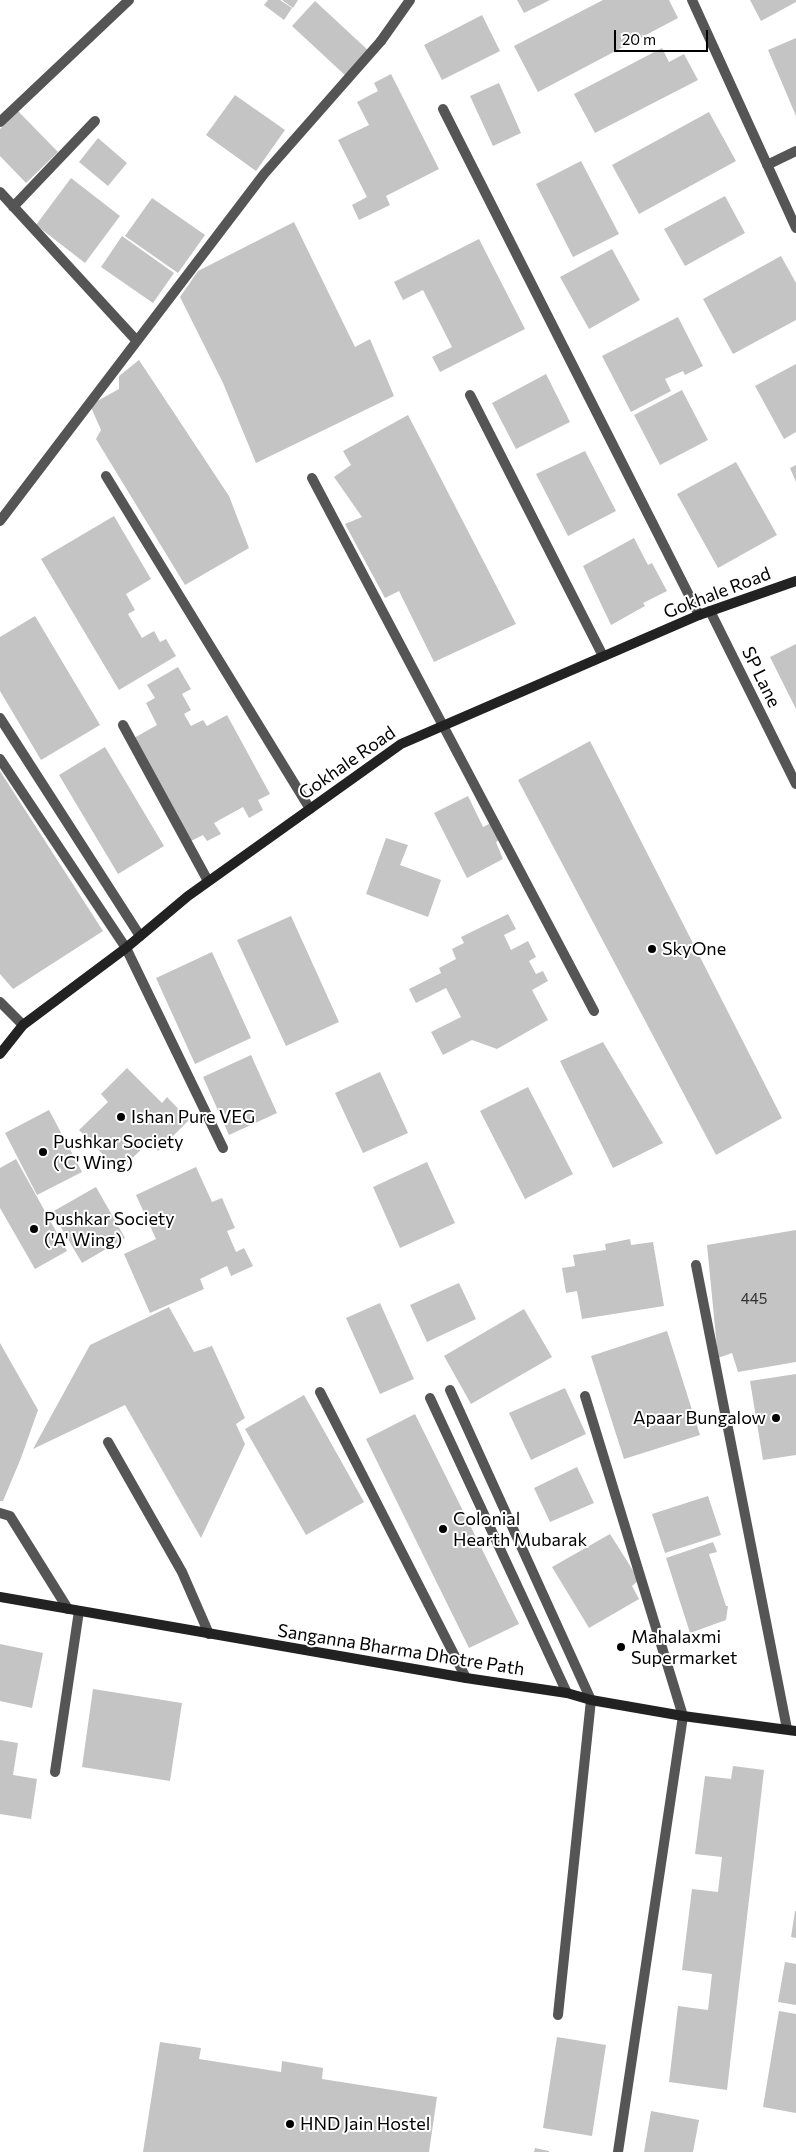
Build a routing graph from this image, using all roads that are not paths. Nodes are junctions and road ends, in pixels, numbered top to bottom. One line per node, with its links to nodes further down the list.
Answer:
1 (129, 0): 6 (street)
2 (410, 0): 12 (street)
3 (692, 0): 8 (street)
4 (443, 109): 19 (street)
5 (95, 121): 10 (street)
6 (0, 122)
7 (796, 151): 8 (street)
8 (768, 166): 11 (street)
9 (0, 192): 10 (street)
10 (13, 207): 12 (street)
11 (796, 228)
12 (136, 340): 16 (street)
13 (470, 395): 20 (street)
14 (106, 476): 26 (street)
15 (312, 478): 23 (street)
16 (1, 518)
17 (796, 581): 18 (street, Gokhale Road)
18 (710, 611): 19 (street, Gokhale Road); 25 (street, SP Lane)
19 (699, 615): 20 (street, Gokhale Road)
20 (603, 656): 23 (street, Gokhale Road)
21 (0, 718): 28 (street)
22 (123, 725): 27 (street)
23 (442, 726): 26 (street, Gokhale Road); 31 (street)
24 (0, 759): 29 (street)
25 (796, 784)
26 (310, 809): 27 (street, Gokhale Road)
27 (208, 881): 28 (street, Gokhale Road)
28 (140, 936): 29 (street, Gokhale Road)
29 (126, 948): 32 (street, Gokhale Road); 34 (street)
30 (0, 1002): 32 (street)
31 (594, 1012)
32 (23, 1025): 33 (street, Gokhale Road)
33 (0, 1054)
34 (223, 1148)
35 (696, 1266): 50 (street)
36 (450, 1390): 48 (street)
37 (320, 1392): 46 (street)
38 (585, 1396): 49 (street)
39 (430, 1398): 47 (street)
40 (108, 1442): 45 (street)
41 (0, 1513): 43 (street)
42 (0, 1598): 43 (street, Sanganna Bharma Dhotre Path)
43 (68, 1609): 44 (street, Sanganna Bharma Dhotre Path)
44 (79, 1611): 45 (street, Sanganna Bharma Dhotre Path); 51 (street)
45 (208, 1634): 46 (street, Sanganna Bharma Dhotre Path)
46 (466, 1678): 47 (street, Sanganna Bharma Dhotre Path)
47 (567, 1693): 48 (street, Sanganna Bharma Dhotre Path)
48 (591, 1700): 49 (street, Sanganna Bharma Dhotre Path); 52 (street)
49 (683, 1716): 50 (street, Sanganna Bharma Dhotre Path); 53 (street)
50 (791, 1730)
51 (55, 1772)
52 (558, 2015)
53 (618, 2152)

